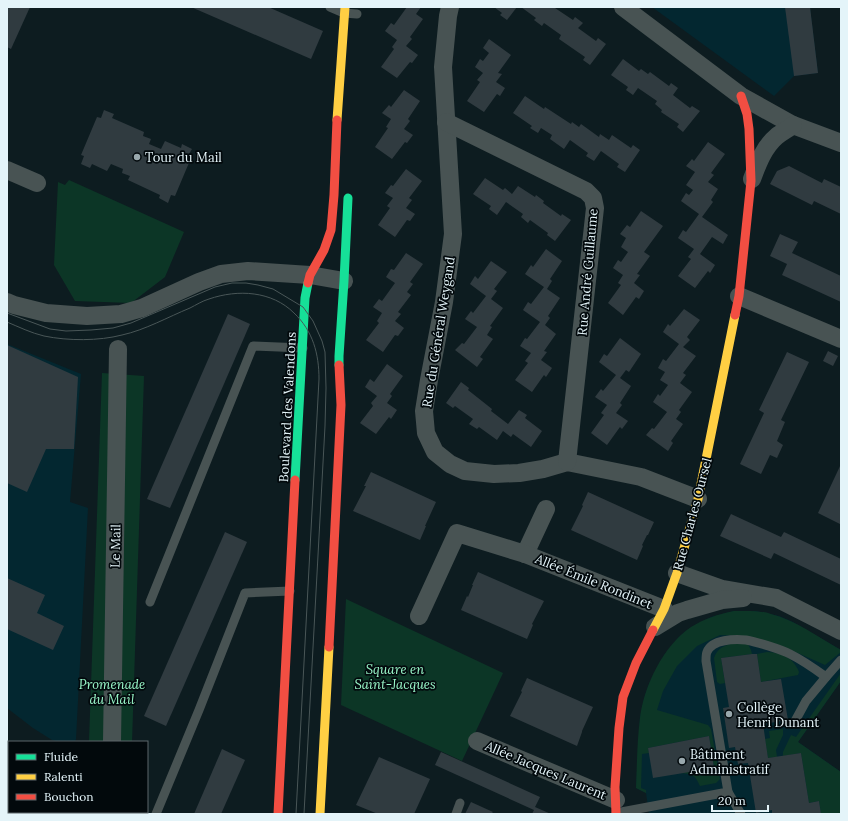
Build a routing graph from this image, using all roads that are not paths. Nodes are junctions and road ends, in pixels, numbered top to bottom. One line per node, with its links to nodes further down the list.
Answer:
1 (330, 7): 4 (lane)
2 (450, 7): 7 (street, Rue du Général Weygand)
3 (623, 7): 6 (street)
4 (344, 10): 5 (lane); 14 (street, Boulevard des Valendons)
5 (357, 14)
6 (741, 96): 8 (street); 11 (street, Rue Charles Oursel)
7 (446, 122): 21 (street, Rue André Guillaume); 21 (street, Rue du Général Weygand)
8 (793, 125): 9 (street); 11 (street, Rue Charles Oursel)
9 (841, 143)
10 (7, 170): 12 (street)
11 (751, 181): 16 (street, Rue Charles Oursel)
12 (37, 183)
13 (348, 190): 15 (street)
14 (310, 275): 15 (street); 17 (street); 19 (street, Boulevard des Valendons)
15 (344, 281): 43 (street)
16 (739, 296): 18 (street); 22 (street, Rue Charles Oursel)
17 (7, 302)
18 (841, 339)
19 (303, 348): 26 (street, Boulevard des Valendons); 28 (lane)
20 (118, 349): 36 (street, Le Mail)
21 (567, 462): 22 (street, Rue du Général Weygand)
22 (698, 499): 25 (street, Rue Charles Oursel)
23 (546, 509): 24 (street, Allée Émile Rondinet)
24 (525, 554): 29 (street, Allée Émile Rondinet); 30 (street, Allée Émile Rondinet)
25 (676, 573): 27 (street); 29 (street, Rue Charles Oursel)
26 (290, 591): 41 (lane); 42 (street, Boulevard des Valendons)
27 (776, 598): 31 (street); 32 (street)
28 (150, 602)
29 (664, 609): 31 (street, Rue Charles Oursel)
30 (419, 616)
31 (655, 627): 40 (street, Rue Charles Oursel)
32 (841, 631)
33 (841, 660): 34 (lane)
34 (826, 677): 35 (lane); 38 (lane)
35 (794, 723)
36 (112, 741)
37 (477, 741): 40 (street, Allée Jacques Laurent)
38 (728, 792): 40 (lane); 45 (lane)
39 (460, 803): 44 (lane)
40 (616, 809)
41 (156, 814)
42 (278, 814)
43 (320, 814)
44 (456, 814)
45 (741, 814)

